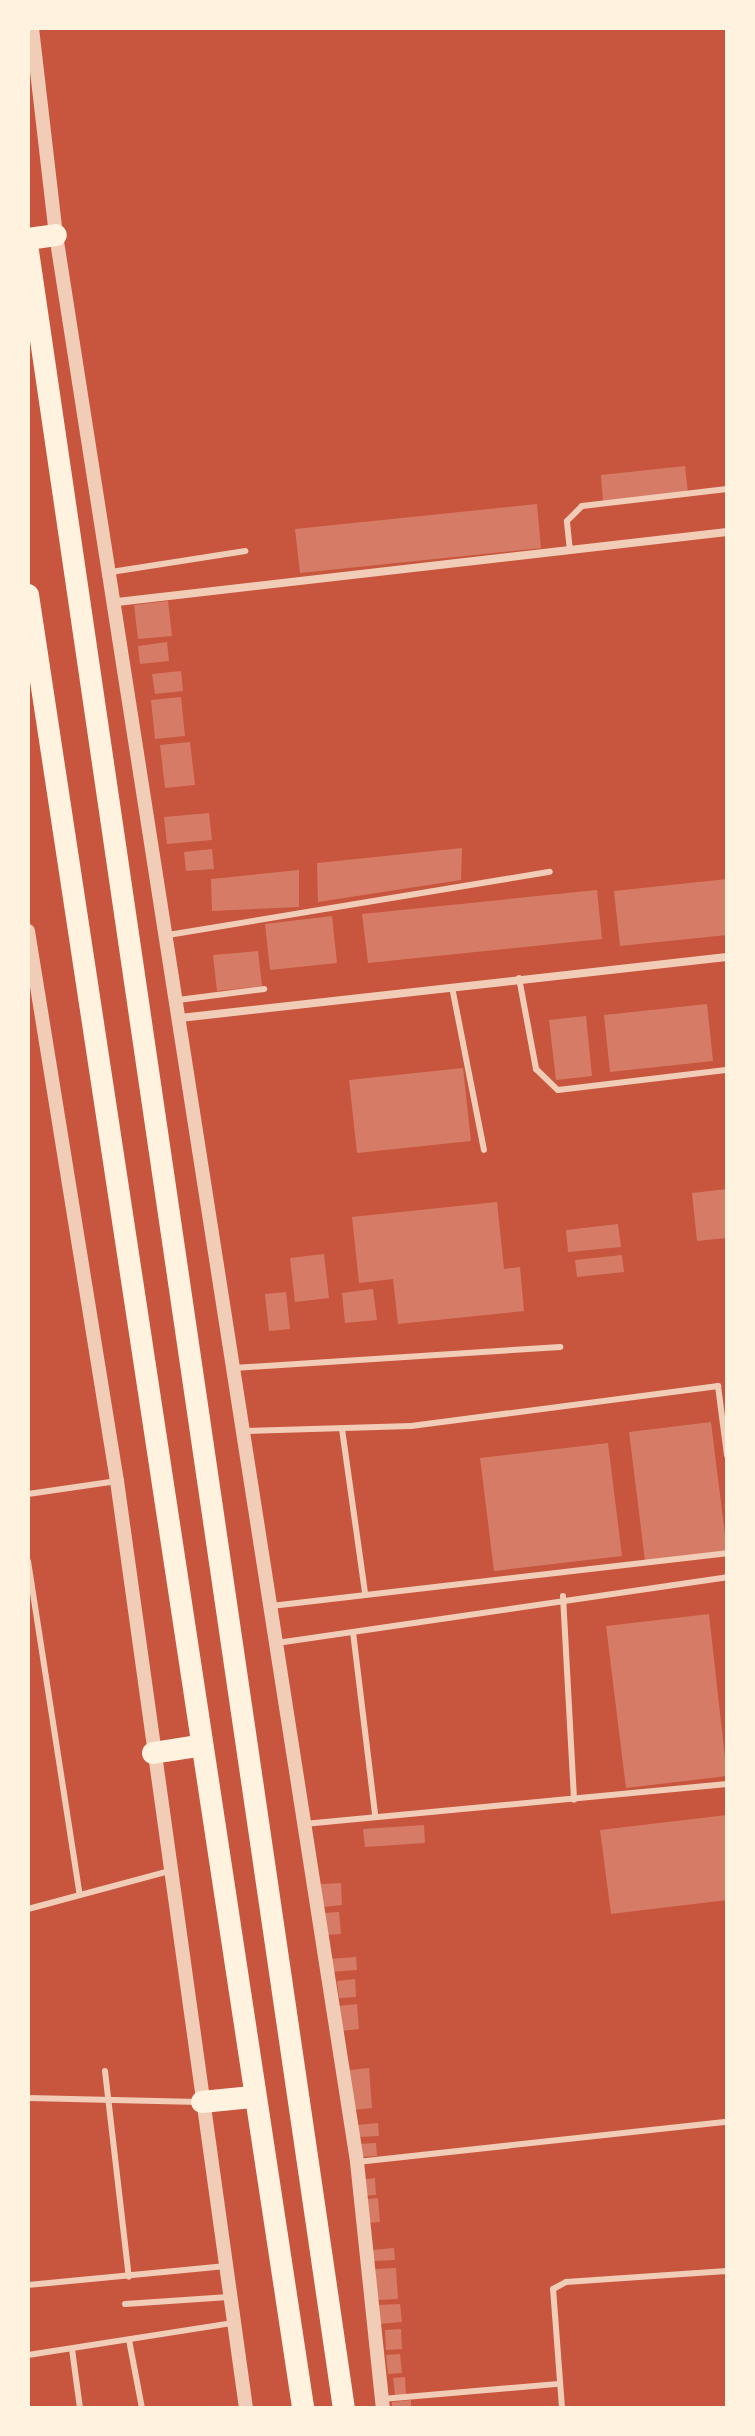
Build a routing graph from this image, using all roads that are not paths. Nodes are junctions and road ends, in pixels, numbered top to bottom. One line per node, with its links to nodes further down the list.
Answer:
1 (32, 28): 2 (street)
2 (56, 235): 3 (highway); 9 (street)
3 (28, 239)
4 (28, 251): 72 (highway)
5 (727, 489): 8 (lane)
6 (727, 532): 8 (street)
7 (245, 551): 9 (lane)
8 (570, 551): 11 (street)
9 (111, 572): 11 (street)
10 (28, 595): 12 (highway)
11 (117, 602): 15 (street)
12 (34, 673): 40 (highway)
13 (550, 872): 15 (lane)
14 (28, 931): 29 (street)
15 (168, 935): 20 (street)
16 (727, 957): 17 (street)
17 (519, 978): 18 (street); 22 (lane)
18 (452, 987): 21 (street); 23 (lane)
19 (264, 989): 20 (lane)
20 (178, 1000): 21 (street)
21 (180, 1018): 25 (street)
22 (726, 1070)
23 (484, 1150)
24 (560, 1347): 25 (lane)
25 (234, 1368): 27 (street)
26 (342, 1429): 27 (lane); 28 (lane); 35 (lane)
27 (244, 1431): 37 (street)
28 (727, 1455)
29 (117, 1481): 30 (lane); 41 (street)
30 (28, 1494)
31 (727, 1553): 35 (lane)
32 (28, 1561): 34 (lane)
33 (727, 1577): 36 (lane)
34 (30, 1586): 47 (lane)
35 (365, 1592): 37 (lane)
36 (563, 1596): 38 (lane); 43 (lane)
37 (271, 1606): 39 (street)
38 (353, 1632): 39 (lane); 44 (lane)
39 (277, 1643): 45 (street)
40 (198, 1746): 41 (highway); 50 (highway)
41 (153, 1753): 46 (street)
42 (727, 1784): 43 (lane)
43 (574, 1800): 44 (lane)
44 (375, 1815): 45 (lane)
45 (304, 1824): 55 (street)
46 (170, 1871): 47 (lane); 53 (street)
47 (80, 1895): 48 (lane)
48 (28, 1909)
49 (105, 2071): 52 (lane)
50 (252, 2097): 53 (highway); 71 (highway)
51 (28, 2098): 52 (lane)
52 (109, 2103): 53 (lane); 58 (lane)
53 (194, 2103): 56 (street)
54 (727, 2122): 55 (lane)
55 (357, 2162): 67 (street)
56 (218, 2267): 58 (lane); 60 (street)
57 (727, 2271): 66 (lane)
58 (129, 2277): 59 (lane)
59 (28, 2285)
60 (229, 2297): 61 (lane); 62 (street)
61 (125, 2304)
62 (228, 2323): 63 (lane); 70 (street)
63 (129, 2340): 64 (lane); 69 (lane)
64 (72, 2349): 65 (lane); 68 (lane)
65 (28, 2355)
66 (558, 2384): 67 (lane); 73 (lane)
67 (382, 2404)
68 (80, 2408)
69 (142, 2408)
70 (246, 2408)
71 (303, 2408)
72 (344, 2408)
73 (562, 2408)

